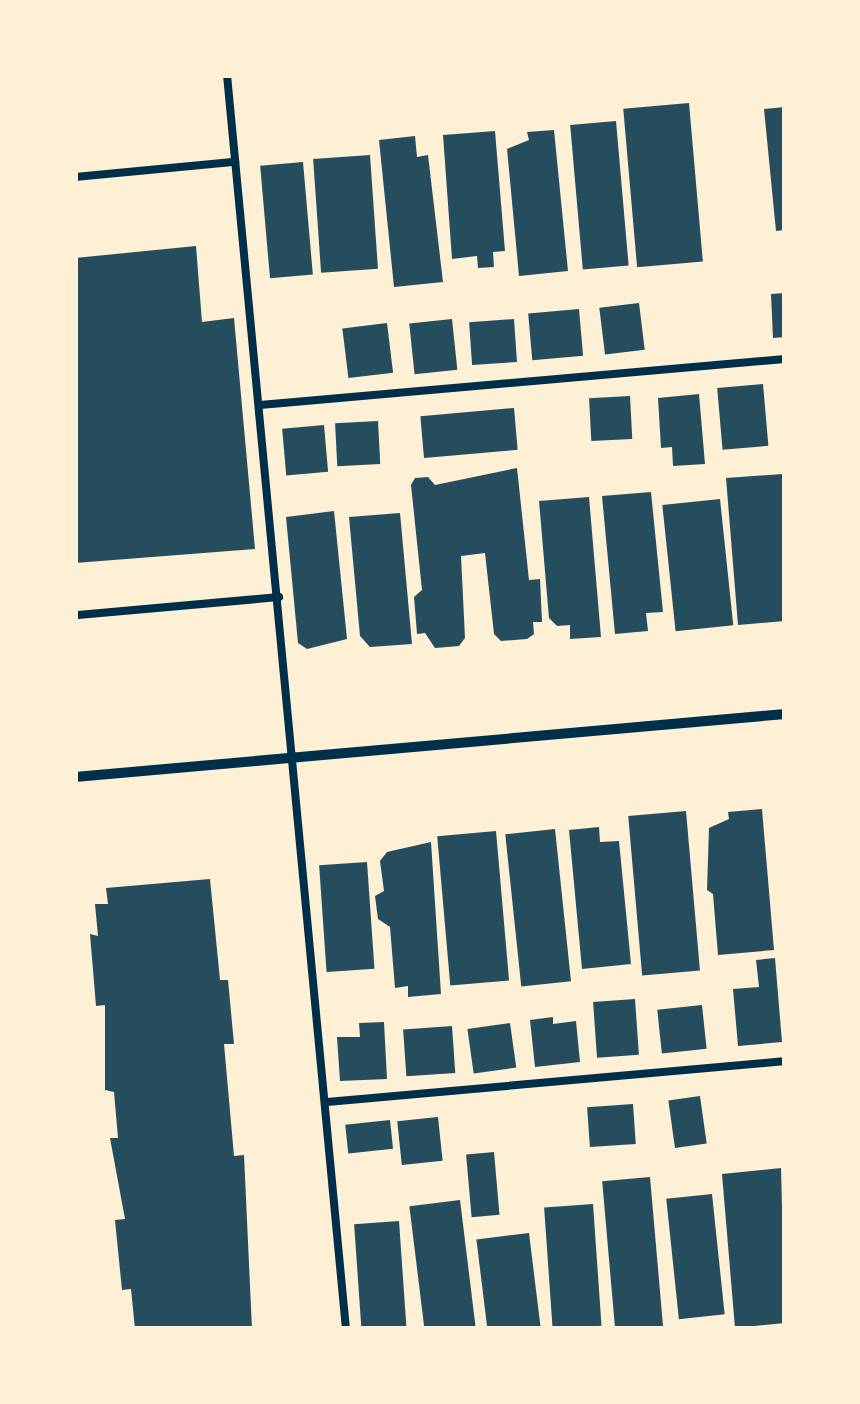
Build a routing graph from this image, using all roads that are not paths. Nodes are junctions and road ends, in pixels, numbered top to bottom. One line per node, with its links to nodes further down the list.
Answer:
1 (227, 75): 2 (lane)
2 (234, 162): 3 (lane); 5 (lane)
3 (75, 176)
4 (785, 358): 5 (lane)
5 (260, 405): 6 (lane)
6 (279, 597): 7 (lane); 9 (lane)
7 (78, 614)
8 (785, 714): 9 (street)
9 (293, 757): 10 (street); 12 (lane)
10 (75, 777)
11 (785, 1061): 12 (lane)
12 (327, 1102): 13 (lane)
13 (346, 1329)

